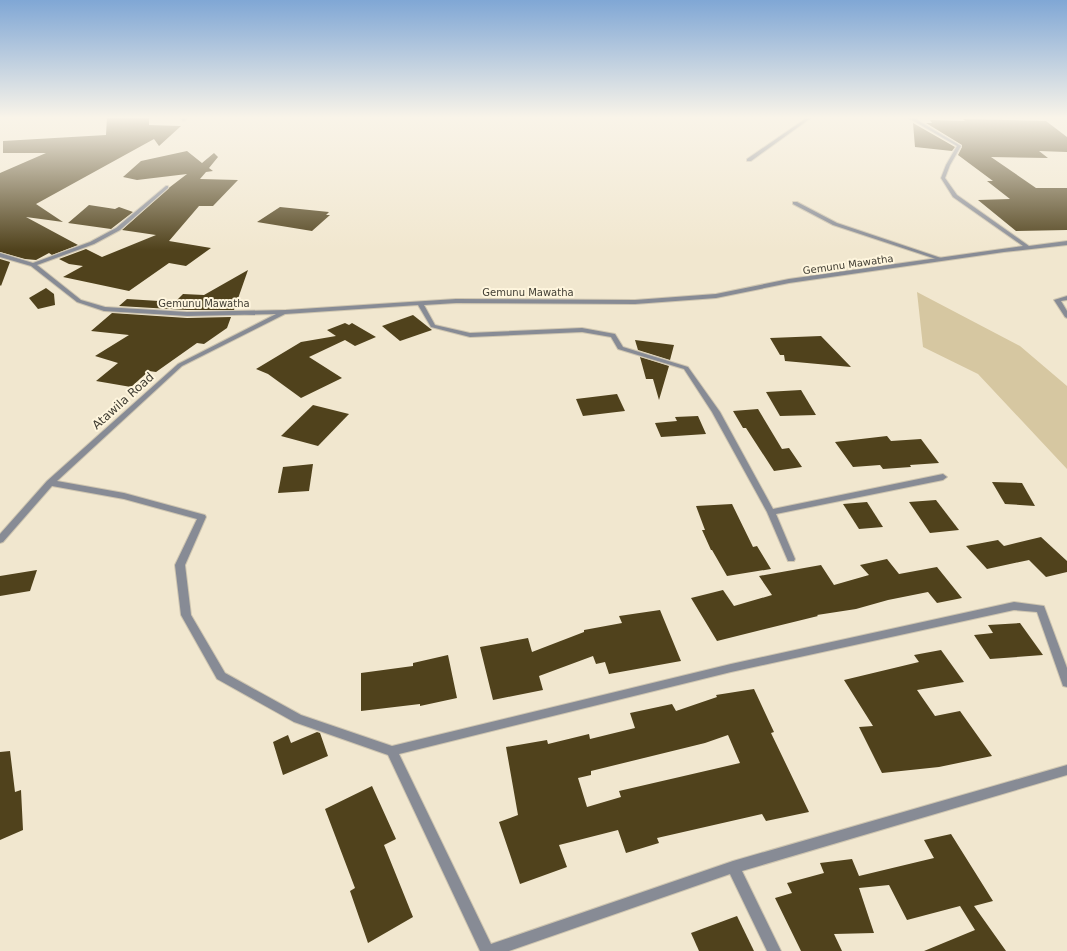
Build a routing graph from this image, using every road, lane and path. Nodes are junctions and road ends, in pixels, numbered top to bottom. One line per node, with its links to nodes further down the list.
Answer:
1 (950, 161): 5 (street)
2 (166, 187): 8 (street)
3 (795, 203): 7 (street)
4 (1067, 242): 5 (street, Gemunu Mawatha)
5 (1028, 247): 7 (street, Gemunu Mawatha)
6 (0, 255): 8 (street, Gemunu Mawatha)
7 (941, 259): 10 (street, Gemunu Mawatha)
8 (32, 264): 11 (street, Gemunu Mawatha)
9 (1067, 298): 12 (street)
10 (420, 303): 11 (street, Gemunu Mawatha); 15 (street)
11 (286, 312): 14 (street, Atawila Road)
12 (1067, 316)
13 (943, 477): 15 (street)
14 (50, 483): 16 (street, Atawila Road); 19 (street)
15 (771, 512): 17 (street)
16 (0, 540)
17 (791, 559)
18 (1067, 683): 19 (street)
19 (392, 751): 22 (street)
20 (1067, 770): 21 (street)
21 (733, 867): 22 (street); 23 (street)
22 (489, 951)
23 (774, 951)

